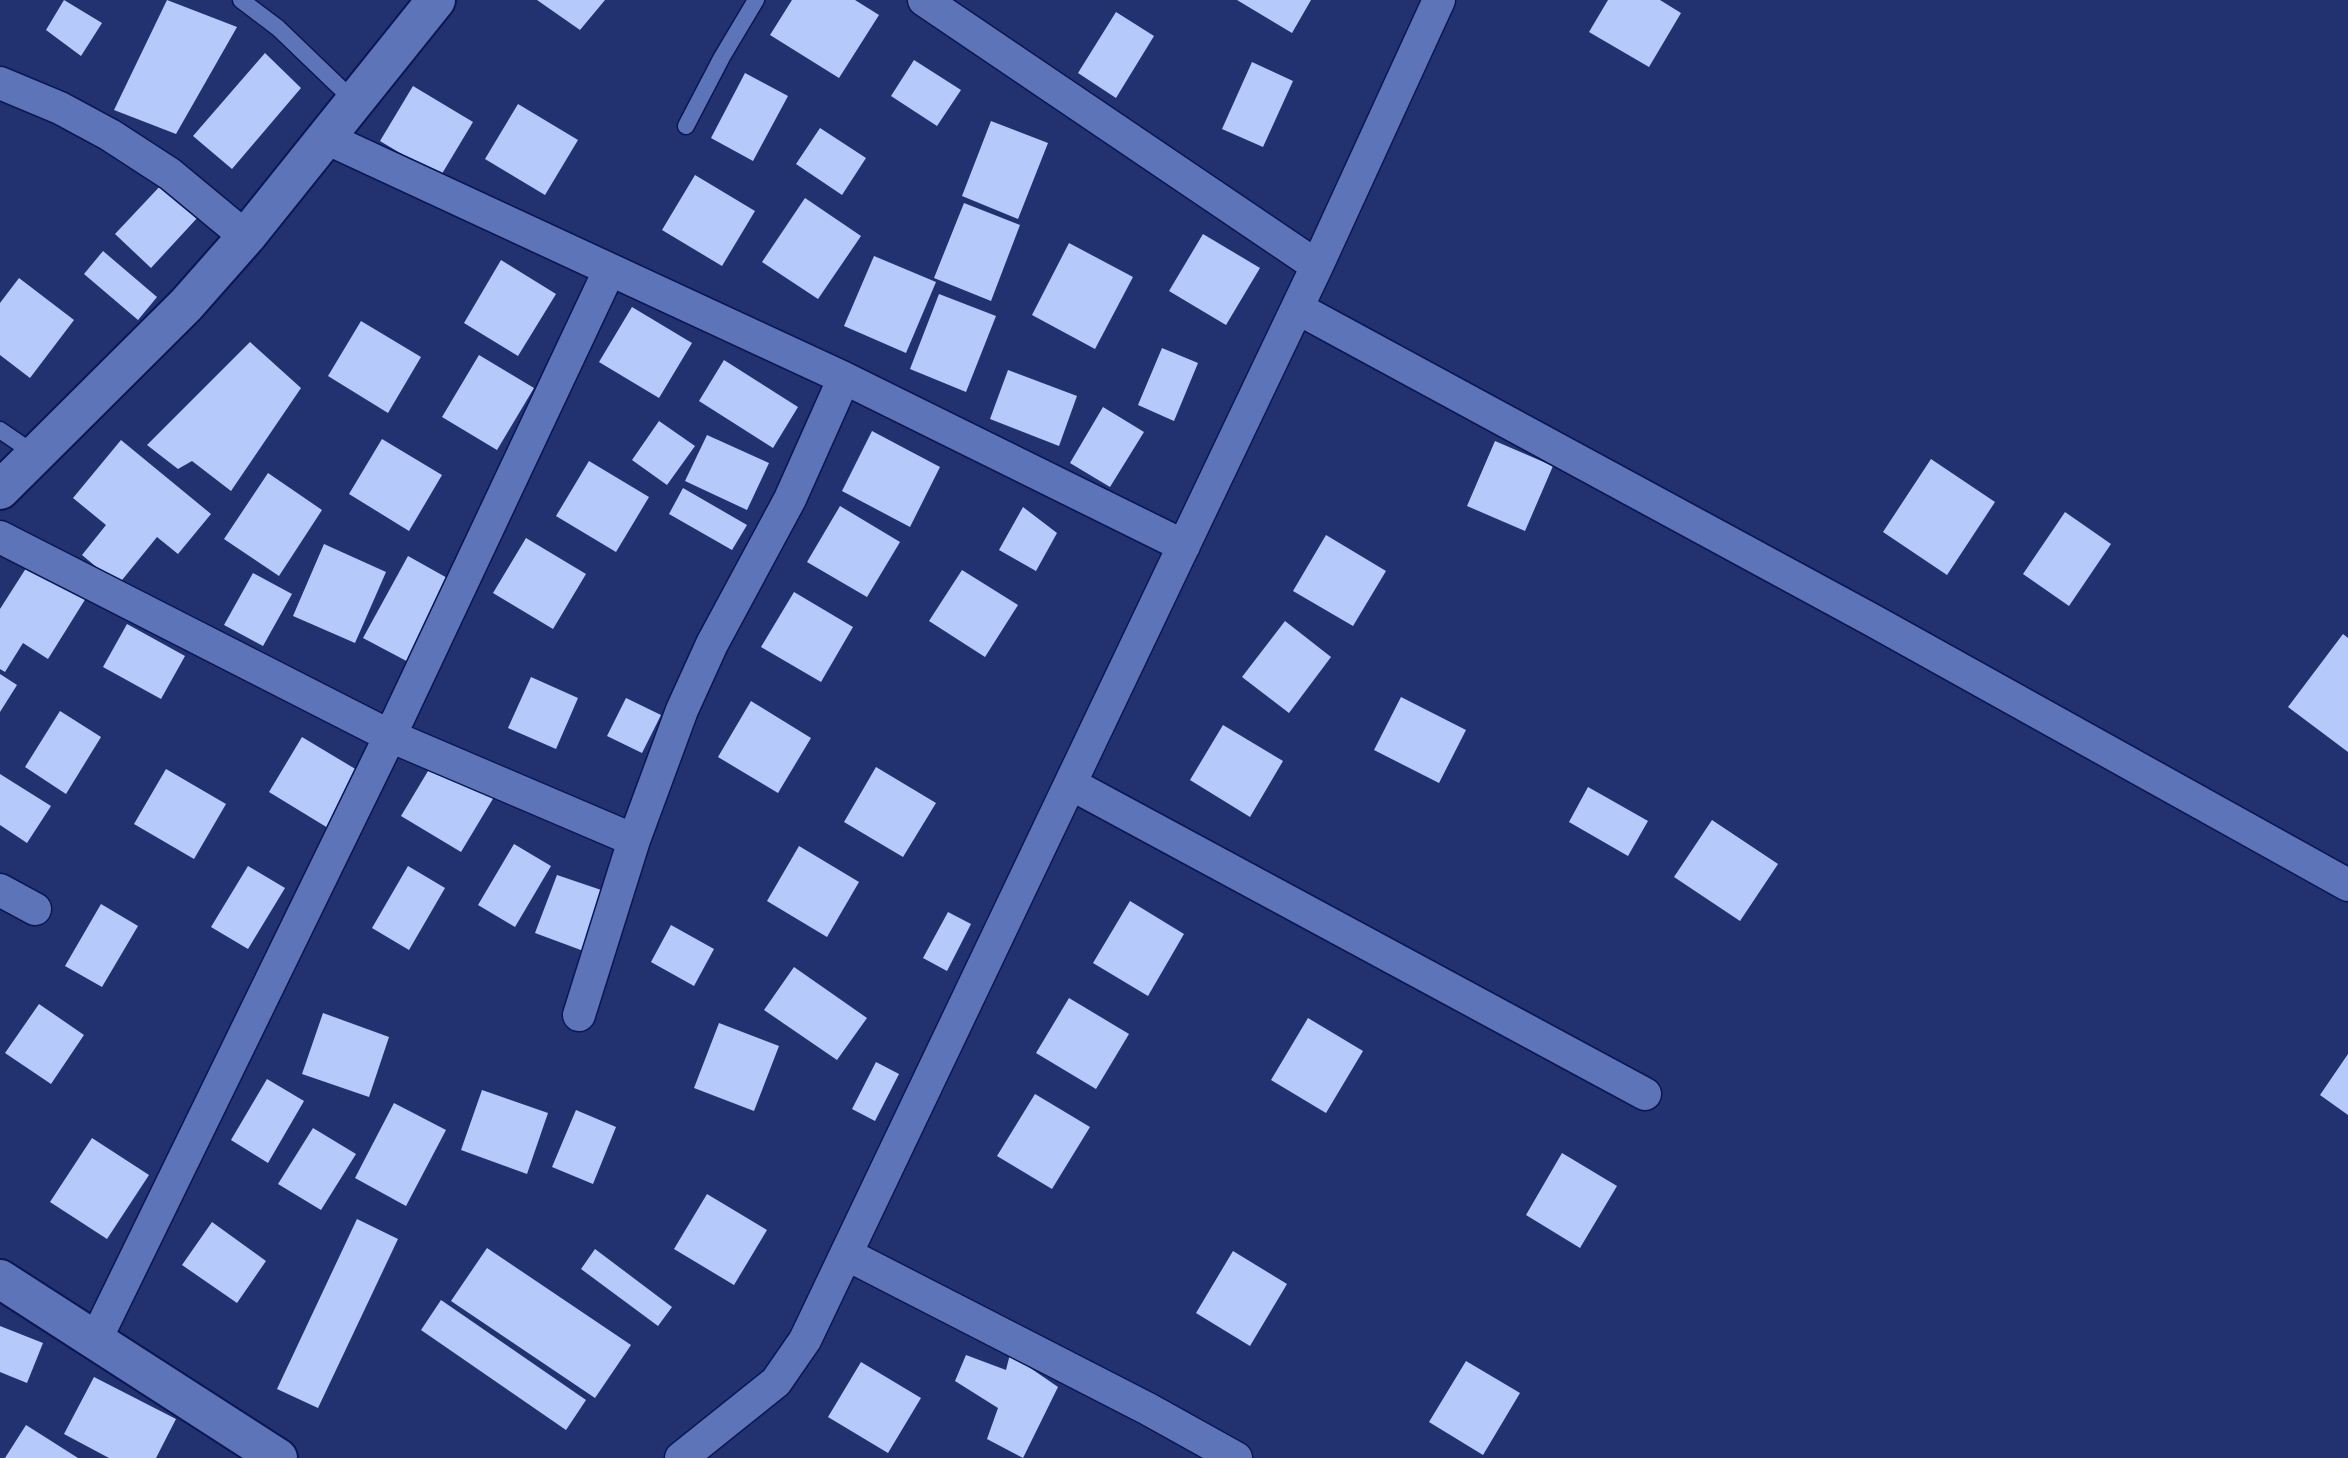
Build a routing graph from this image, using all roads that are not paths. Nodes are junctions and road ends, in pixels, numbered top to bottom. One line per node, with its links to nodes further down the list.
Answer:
1 (241, 0): 7 (lane)
2 (436, 0): 7 (street)
3 (756, 0): 8 (lane)
4 (924, 0): 11 (street)
5 (1439, 0): 11 (street)
6 (0, 83): 10 (street)
7 (355, 102): 9 (street)
8 (686, 126)
9 (326, 138): 10 (street); 12 (street)
10 (246, 237): 16 (street)
11 (1317, 266): 13 (street)
12 (609, 271): 14 (street); 20 (street)
13 (1297, 308): 19 (street); 23 (street)
14 (844, 378): 19 (street); 22 (street)
15 (0, 430): 16 (lane)
16 (35, 454): 17 (street)
17 (0, 490)
18 (0, 537): 20 (street)
19 (1184, 546): 21 (street)
20 (390, 736): 22 (street); 30 (street)
21 (1071, 784): 27 (street); 28 (street)
22 (634, 840): 26 (street)
23 (2348, 885)
24 (0, 890): 25 (street)
25 (35, 909)
26 (579, 1015)
27 (1645, 1094)
28 (848, 1255): 32 (street); 33 (street)
29 (0, 1279): 30 (street)
30 (96, 1339): 31 (street)
31 (278, 1458)
32 (681, 1458)
33 (1236, 1458)

